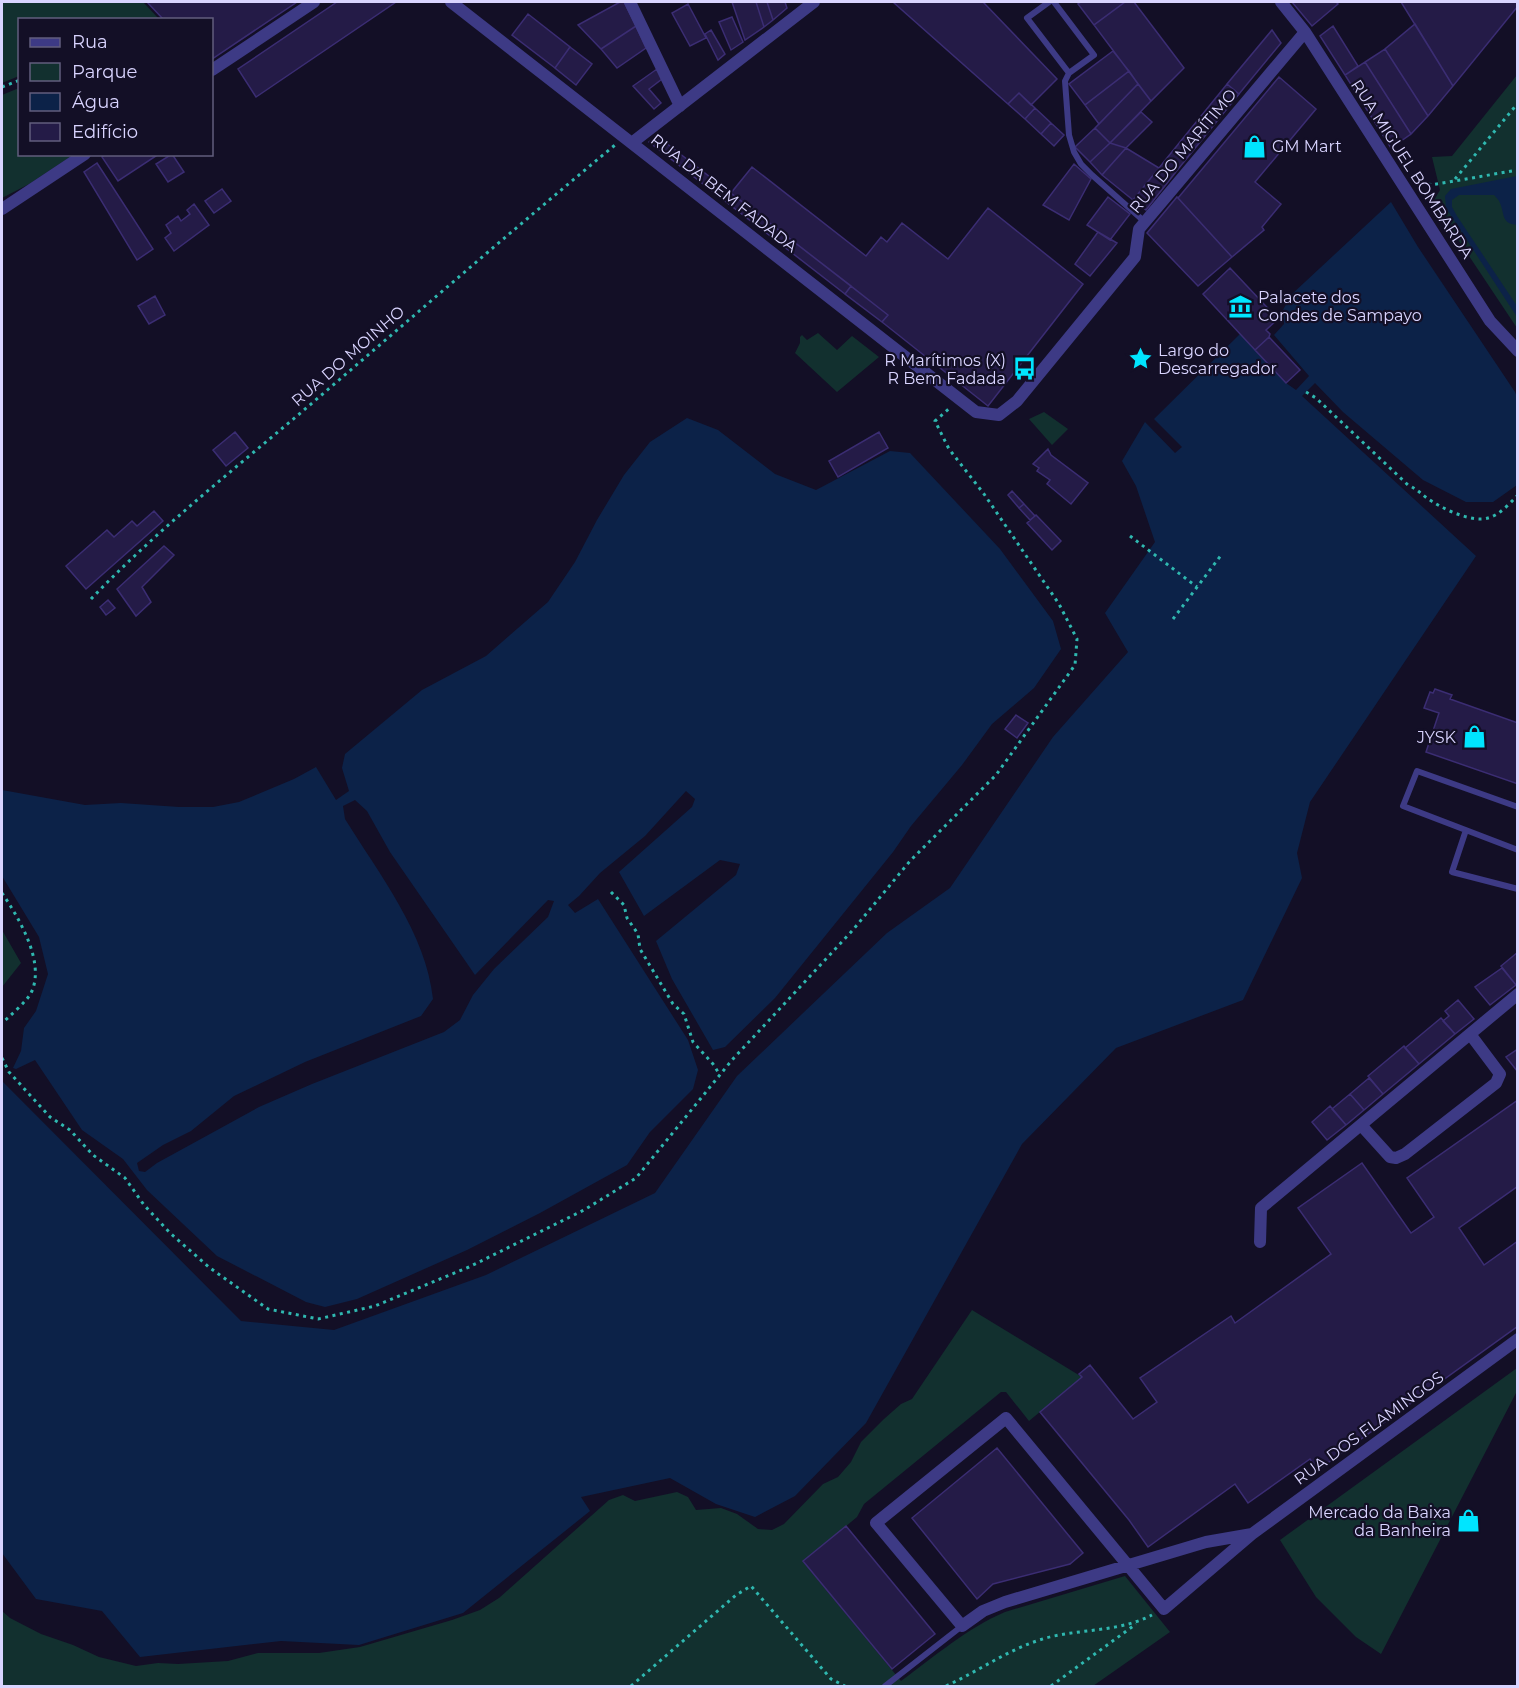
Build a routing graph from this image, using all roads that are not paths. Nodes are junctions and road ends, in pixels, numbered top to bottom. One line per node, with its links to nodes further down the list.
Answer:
1 (314, 2): 9 (street)
2 (451, 2): 12 (street, RUA DA BEM FADADA)
3 (630, 2): 11 (street)
4 (814, 2): 11 (street)
5 (1049, 2): 10 (lane)
6 (1054, 2): 10 (lane)
7 (1281, 2): 8 (street, RUA MIGUEL BOMBARDA)
8 (1305, 32): 15 (street, RUA DO MARÍTIMO); 16 (street, RUA MIGUEL BOMBARDA)
9 (213, 69)
10 (1069, 73): 15 (lane)
11 (680, 106): 12 (street)
12 (629, 139): 17 (street, RUA DA BEM FADADA)
13 (82, 157): 14 (street)
14 (2, 209)
15 (1145, 222): 17 (street, RUA DO MARÍTIMO)
16 (1518, 351)
17 (976, 412)
18 (1518, 807): 19 (lane)
19 (1466, 830): 20 (lane); 21 (lane)
20 (1518, 850)
21 (1518, 889)
22 (1518, 994): 23 (street)
23 (1470, 1034): 24 (street); 24 (street)
24 (1361, 1125): 25 (street)
25 (1260, 1242)
26 (1518, 1340): 27 (street, RUA DOS FLAMINGOS)
27 (1511, 1347): 28 (street, RUA DOS FLAMINGOS)
28 (1252, 1534): 29 (street, RUA DOS FLAMINGOS); 29 (street, RUA DOS FLAMINGOS)
29 (1129, 1566): 30 (street, RUA DOS FLAMINGOS); 30 (street)
30 (962, 1626): 31 (lane)
31 (885, 1686)

